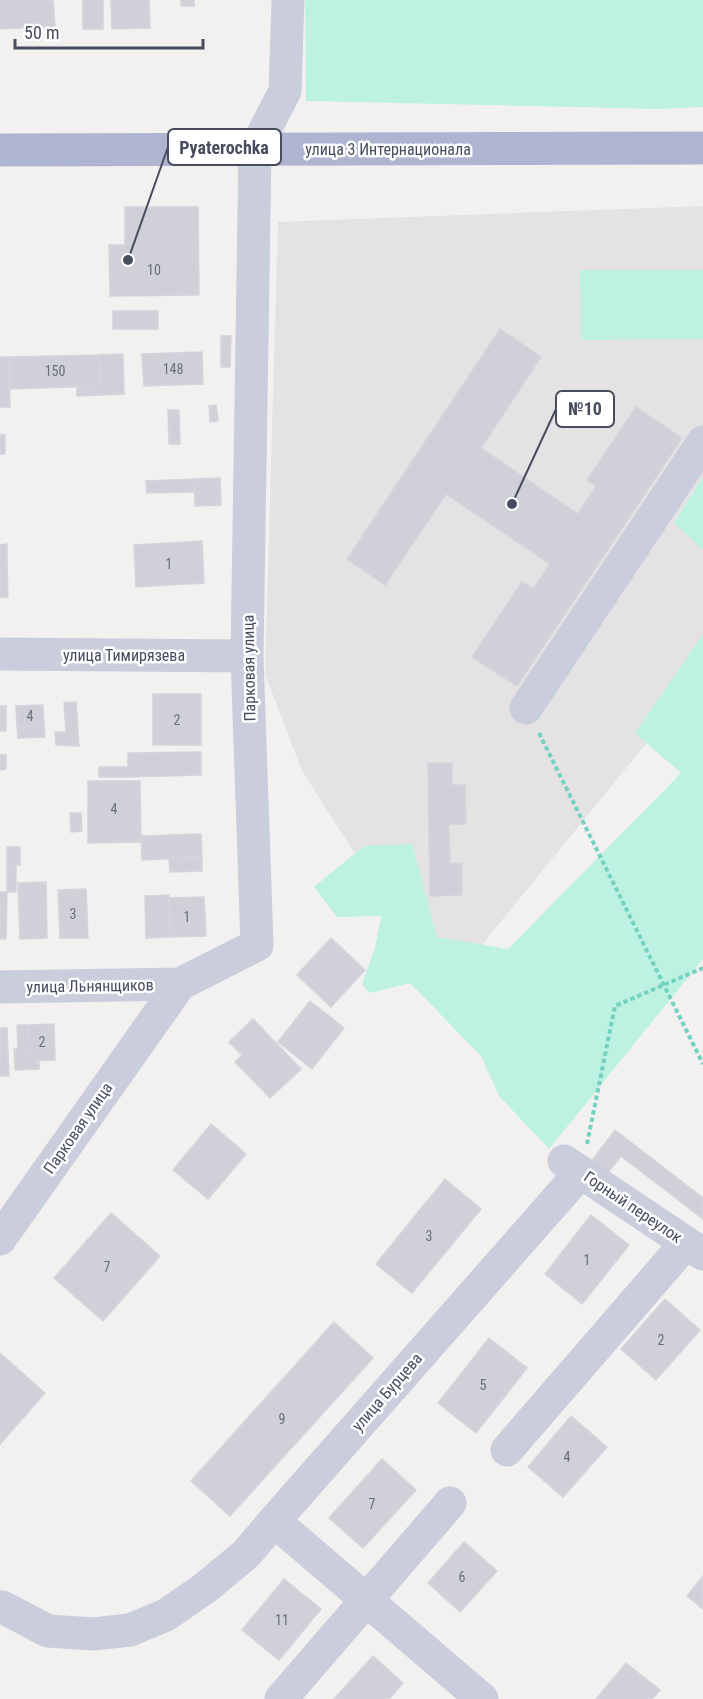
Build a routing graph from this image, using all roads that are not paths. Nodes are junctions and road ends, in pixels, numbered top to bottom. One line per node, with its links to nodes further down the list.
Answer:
1 (288, 0): 2 (street, Парковая улица)
2 (255, 148): 3 (main road, улица 3 Интернационала); 4 (main road, улица 3 Интернационала); 7 (street, Парковая улица)
3 (703, 148)
4 (0, 150)
5 (703, 442): 8 (street)
6 (0, 654): 7 (street, улица Тимирязева)
7 (247, 656): 9 (street, Парковая улица)
8 (526, 708)
9 (180, 984): 10 (street, улица Льнянщиков); 12 (street, Парковая улица)
10 (0, 987)
11 (572, 1166): 13 (street, Горный переулок); 16 (street, улица Бурцева)
12 (0, 1239)
13 (694, 1248): 14 (street)
14 (507, 1450)
15 (450, 1503): 17 (street)
16 (274, 1521): 17 (street); 18 (street, улица Бурцева)
17 (364, 1601): 19 (street); 20 (street)
18 (2, 1607)
19 (463, 1693)
20 (281, 1699)

